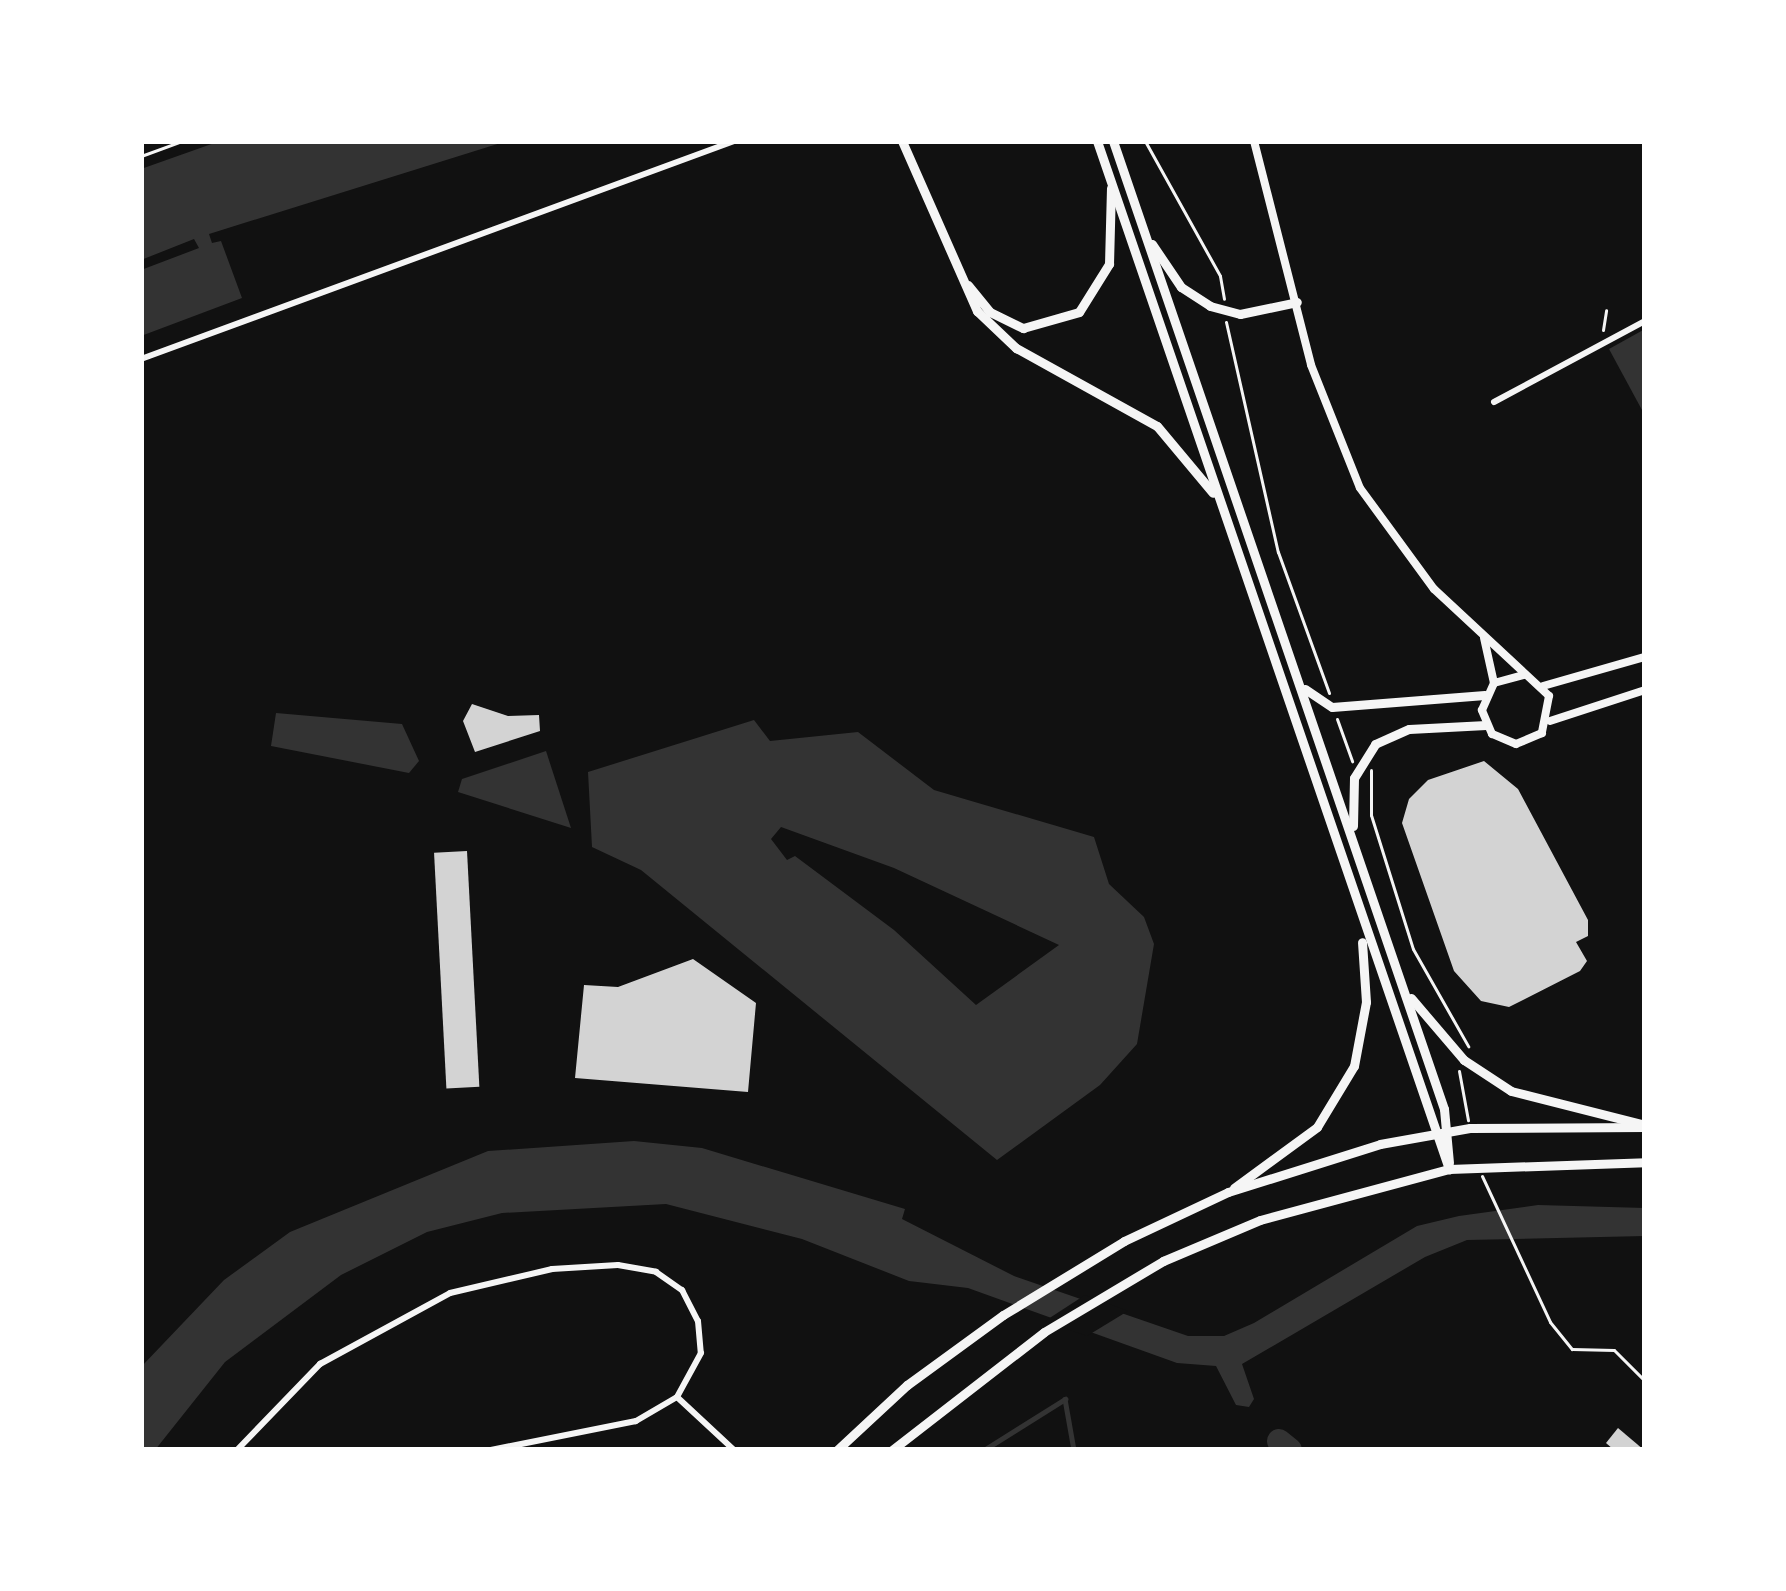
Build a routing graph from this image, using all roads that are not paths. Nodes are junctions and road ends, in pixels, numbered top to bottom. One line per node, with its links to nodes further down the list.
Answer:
1 (182, 141): 8 (lane)
2 (734, 141): 15 (street)
3 (902, 141): 9 (main road)
4 (912, 141): 9 (main road)
5 (1097, 141): 10 (main road)
6 (1113, 141): 11 (main road)
7 (1254, 141): 13 (street)
8 (141, 156)
9 (914, 160): 12 (main road)
10 (1110, 178): 12 (main road); 17 (main road)
11 (1140, 224): 13 (main road); 22 (main road)
12 (955, 266): 17 (main road)
13 (1297, 302): 18 (street)
14 (1645, 321): 16 (street)
15 (141, 359)
16 (1494, 402)
17 (1220, 502): 29 (main road)
18 (1484, 637): 20 (street); 21 (street)
19 (1645, 657): 23 (street)
20 (1523, 675): 21 (street); 23 (street)
21 (1494, 682): 25 (street)
22 (1302, 686): 25 (main road); 28 (main road)
23 (1543, 686): 26 (street)
24 (1645, 689): 26 (street)
25 (1485, 695): 27 (street)
26 (1550, 721): 27 (street)
27 (1486, 725): 28 (main road)
28 (1353, 838): 30 (main road)
29 (1361, 924): 33 (main road); 36 (main road)
30 (1406, 992): 31 (main road); 32 (main road)
31 (1645, 1126): 32 (main road)
32 (1449, 1132): 33 (main road); 35 (main road)
33 (1432, 1134): 35 (main road); 36 (main road)
34 (1645, 1162): 35 (main road)
35 (1449, 1168): 42 (main road)
36 (1228, 1192): 41 (main road)
37 (677, 1397): 38 (street); 39 (street); 40 (street)
38 (237, 1450)
39 (491, 1450)
40 (734, 1450)
41 (837, 1450)
42 (892, 1450)

